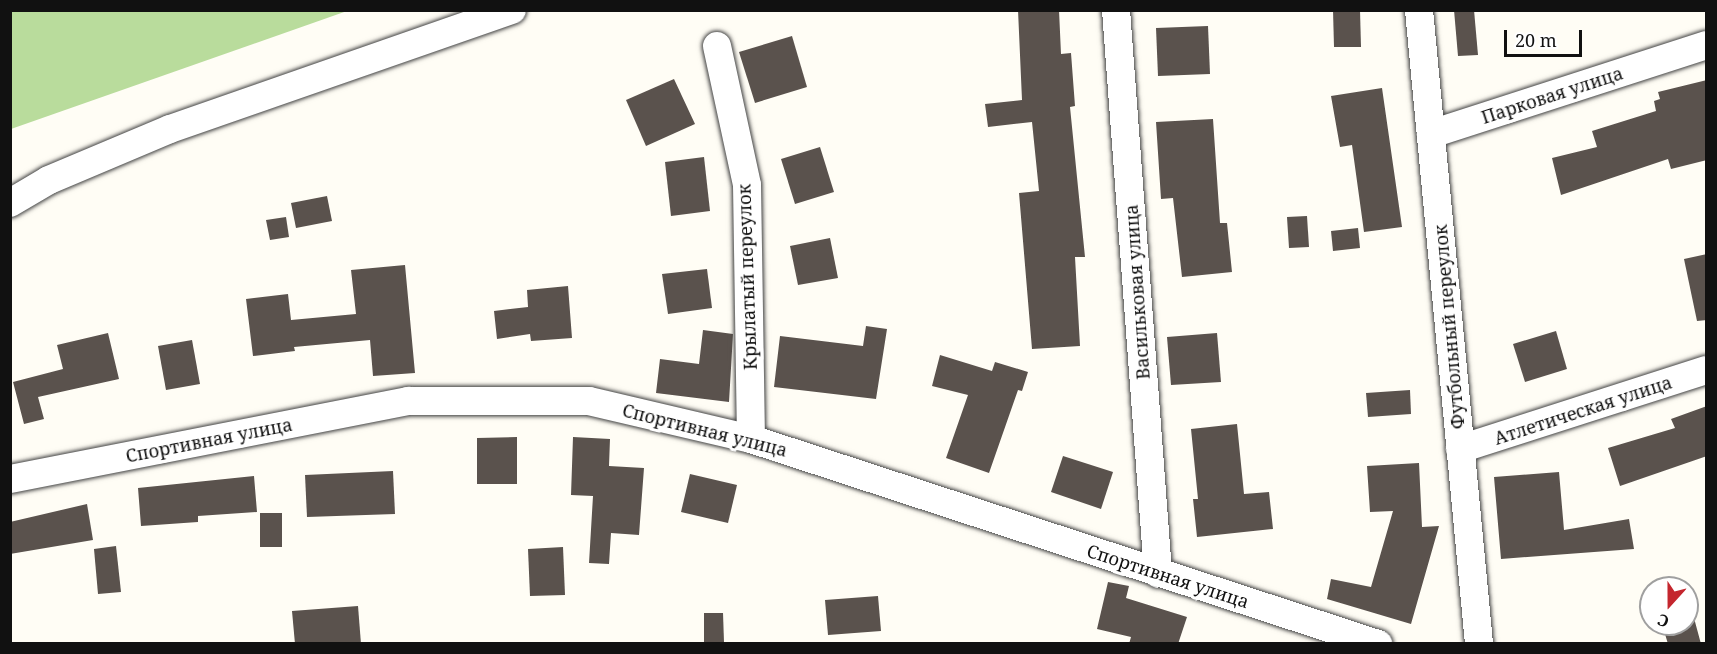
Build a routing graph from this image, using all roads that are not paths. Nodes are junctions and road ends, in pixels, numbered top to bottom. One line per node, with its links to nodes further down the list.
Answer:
1 (512, 10): 7 (street)
2 (1116, 10): 12 (street, Васильковая улица)
3 (1419, 10): 6 (street, Футбольный переулок)
4 (1707, 45): 6 (street, Парковая улица)
5 (717, 46): 9 (street, Крылатый переулок)
6 (1431, 134): 10 (street, Футбольный переулок)
7 (10, 203)
8 (1707, 370): 10 (street, Атлетическая улица)
9 (751, 439): 11 (street, Спортивная улица); 12 (street, Спортивная улица)
10 (1461, 449): 14 (street, Футбольный переулок)
11 (10, 479)
12 (1158, 573): 13 (street, Спортивная улица)
13 (1378, 644)
14 (1479, 644)

